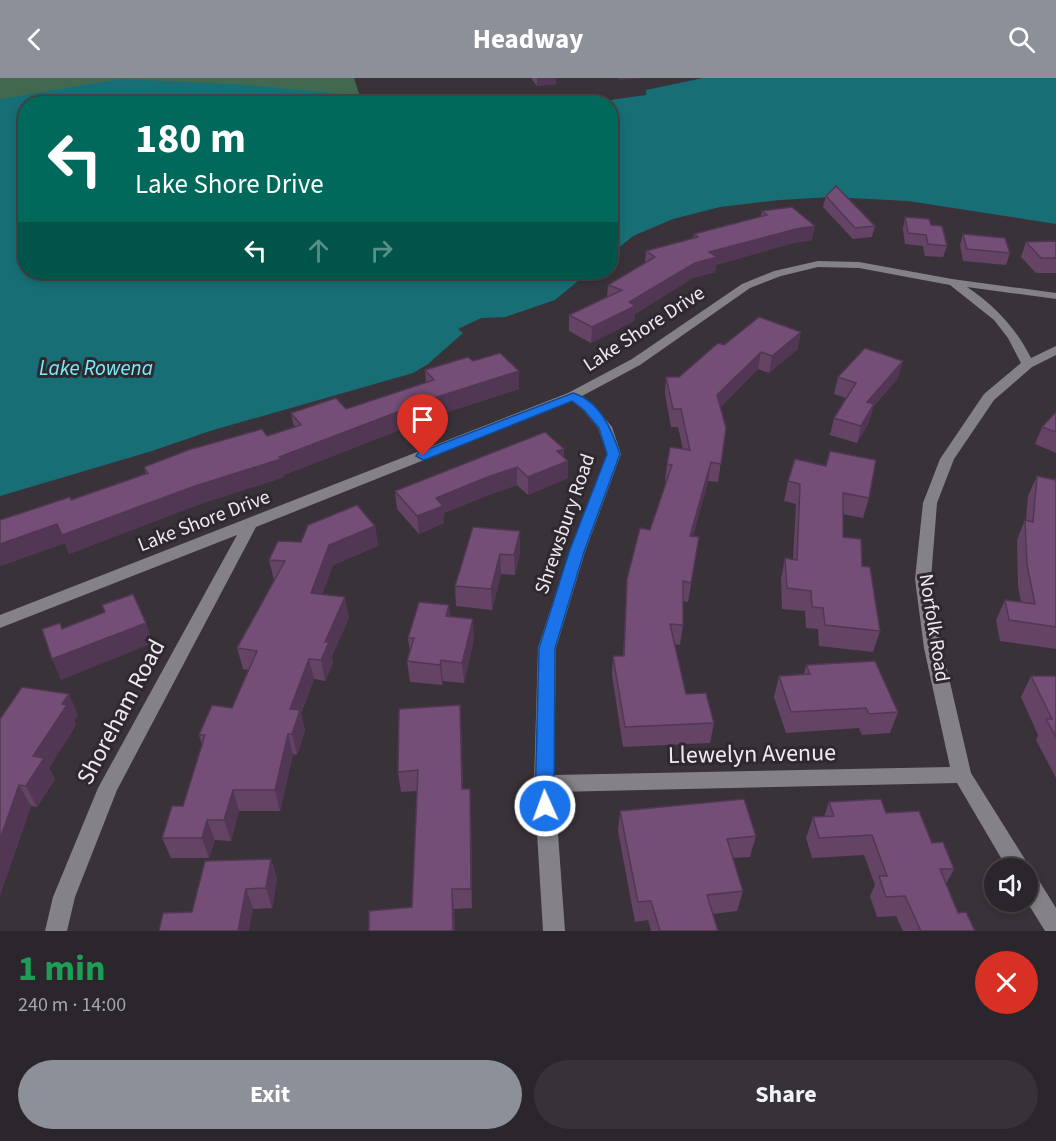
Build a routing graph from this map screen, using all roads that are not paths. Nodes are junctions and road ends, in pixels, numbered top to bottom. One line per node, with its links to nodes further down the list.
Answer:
1 (952, 282): 2 (street, Lake Shore Drive); 4 (street); 5 (street, Lake Shore Drive)
2 (1056, 296)
3 (1056, 350): 4 (street, Norfolk Road)
4 (1029, 364): 8 (street, Norfolk Road)
5 (573, 396): 6 (street, Lake Shore Drive); 9 (street, Shrewsbury Road)
6 (250, 524): 7 (street, Lake Shore Drive); 13 (street, Shoreham Road)
7 (0, 622)
8 (962, 775): 9 (street, Llewelyn Avenue); 10 (street, Norfolk Road)
9 (544, 784): 14 (street, Shrewsbury Road)
10 (1012, 858)
11 (1038, 900): 12 (street)
12 (1056, 928)
13 (56, 931)
14 (554, 931)

